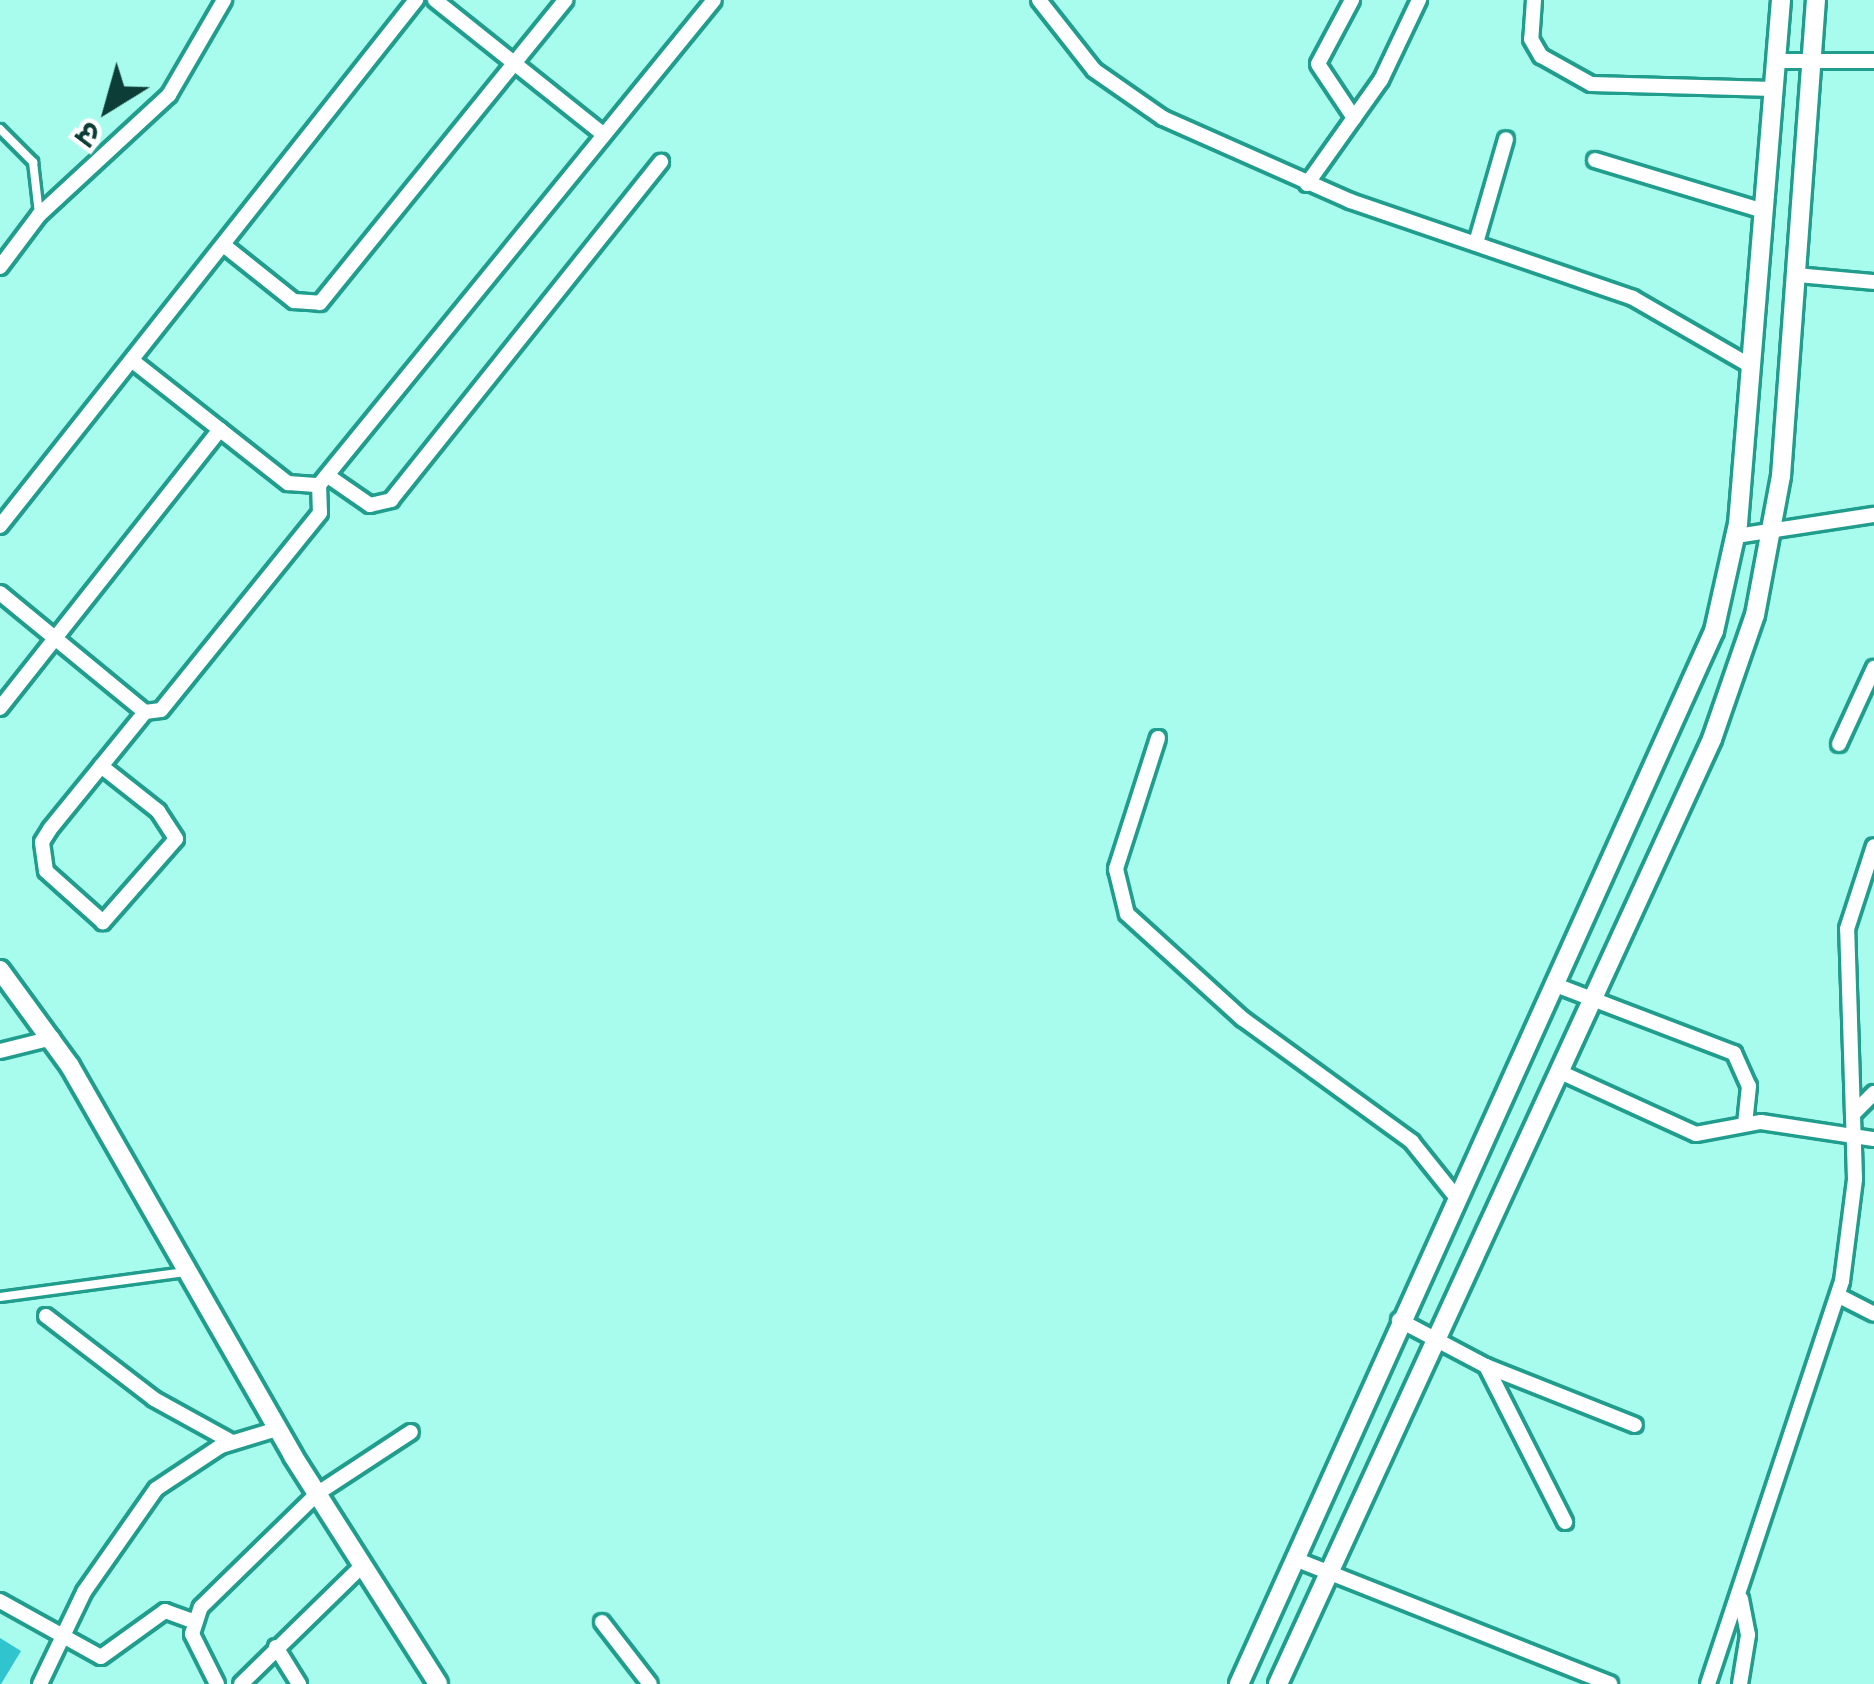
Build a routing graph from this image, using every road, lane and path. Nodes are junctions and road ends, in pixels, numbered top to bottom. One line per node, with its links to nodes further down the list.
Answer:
1 (224, 0): 25 (street)
2 (416, 0): 27 (street)
3 (435, 0): 14 (street)
4 (565, 0): 14 (street)
5 (714, 0): 19 (street)
6 (1039, 0): 23 (street)
7 (1352, 0): 17 (street)
8 (1420, 0): 17 (street)
9 (1534, 0): 16 (street)
10 (1781, 0): 12 (street)
11 (1816, 0): 15 (street)
12 (1776, 61): 15 (street); 16 (street)
13 (1874, 61): 15 (street)
14 (516, 64): 19 (street); 27 (street)
15 (1813, 65): 29 (street)
16 (1774, 89): 24 (street)
17 (1354, 118): 23 (street)
18 (0, 129): 25 (lane)
19 (604, 135): 34 (street)
20 (1506, 139): 26 (street)
21 (1595, 160): 24 (street)
22 (662, 162): 34 (street)
23 (1307, 184): 26 (street)
24 (1764, 211): 32 (street)
25 (39, 215): 28 (street)
26 (1476, 243): 32 (street)
27 (226, 247): 31 (street)
28 (0, 267)
29 (1797, 275): 30 (street); 37 (street)
30 (1874, 282)
31 (134, 362): 33 (street); 36 (street)
32 (1751, 367): 38 (street)
33 (220, 429): 34 (street); 40 (street)
34 (324, 480): 43 (street)
35 (1874, 515): 37 (street)
36 (0, 526)
37 (1774, 532): 38 (street); 50 (street)
38 (1736, 536): 49 (street)
39 (0, 593): 40 (street)
40 (56, 639): 42 (street); 43 (street)
41 (1874, 668): 45 (street)
42 (0, 708)
43 (145, 712): 46 (street)
44 (1158, 738): 59 (street)
45 (1839, 743)
46 (101, 766): 46 (street)
47 (1874, 846): 55 (street)
48 (0, 970): 51 (street)
49 (1553, 984): 50 (street); 59 (street)
50 (1595, 998): 53 (street); 56 (street)
51 (52, 1038): 52 (street); 60 (street)
52 (0, 1051)
53 (1560, 1072): 56 (street); 66 (street)
54 (1874, 1093): 55 (street)
55 (1853, 1114): 57 (street)
56 (1745, 1122): 57 (street)
57 (1854, 1132): 58 (street); 61 (street)
58 (1874, 1139)
59 (1456, 1196): 65 (street)
60 (186, 1272): 62 (lane); 69 (street)
61 (1839, 1296): 63 (street); 77 (street)
62 (0, 1297)
63 (1874, 1314)
64 (46, 1316): 71 (street)
65 (1399, 1320): 66 (street); 74 (street)
66 (1439, 1338): 67 (street); 76 (street)
67 (1486, 1366): 68 (street); 73 (street)
68 (1635, 1425)
69 (277, 1429): 71 (street); 72 (street)
70 (411, 1432): 72 (street)
71 (232, 1442): 81 (street)
72 (318, 1493): 75 (street); 79 (street)
73 (1565, 1522)
74 (1295, 1558): 76 (street); 89 (street)
75 (363, 1565): 82 (street); 87 (street)
76 (1331, 1574): 90 (street); 91 (street)
77 (1741, 1599): 92 (street); 93 (street)
78 (0, 1601): 81 (street)
79 (192, 1621): 81 (street); 84 (street)
80 (602, 1622): 88 (street)
81 (63, 1636): 83 (street)
82 (276, 1647): 85 (street); 86 (street)
83 (40, 1684)
84 (218, 1684)
85 (241, 1684)
86 (299, 1684)
87 (438, 1684)
88 (650, 1684)
89 (1239, 1684)
90 (1277, 1684)
91 (1610, 1684)
92 (1708, 1684)
93 (1740, 1684)

